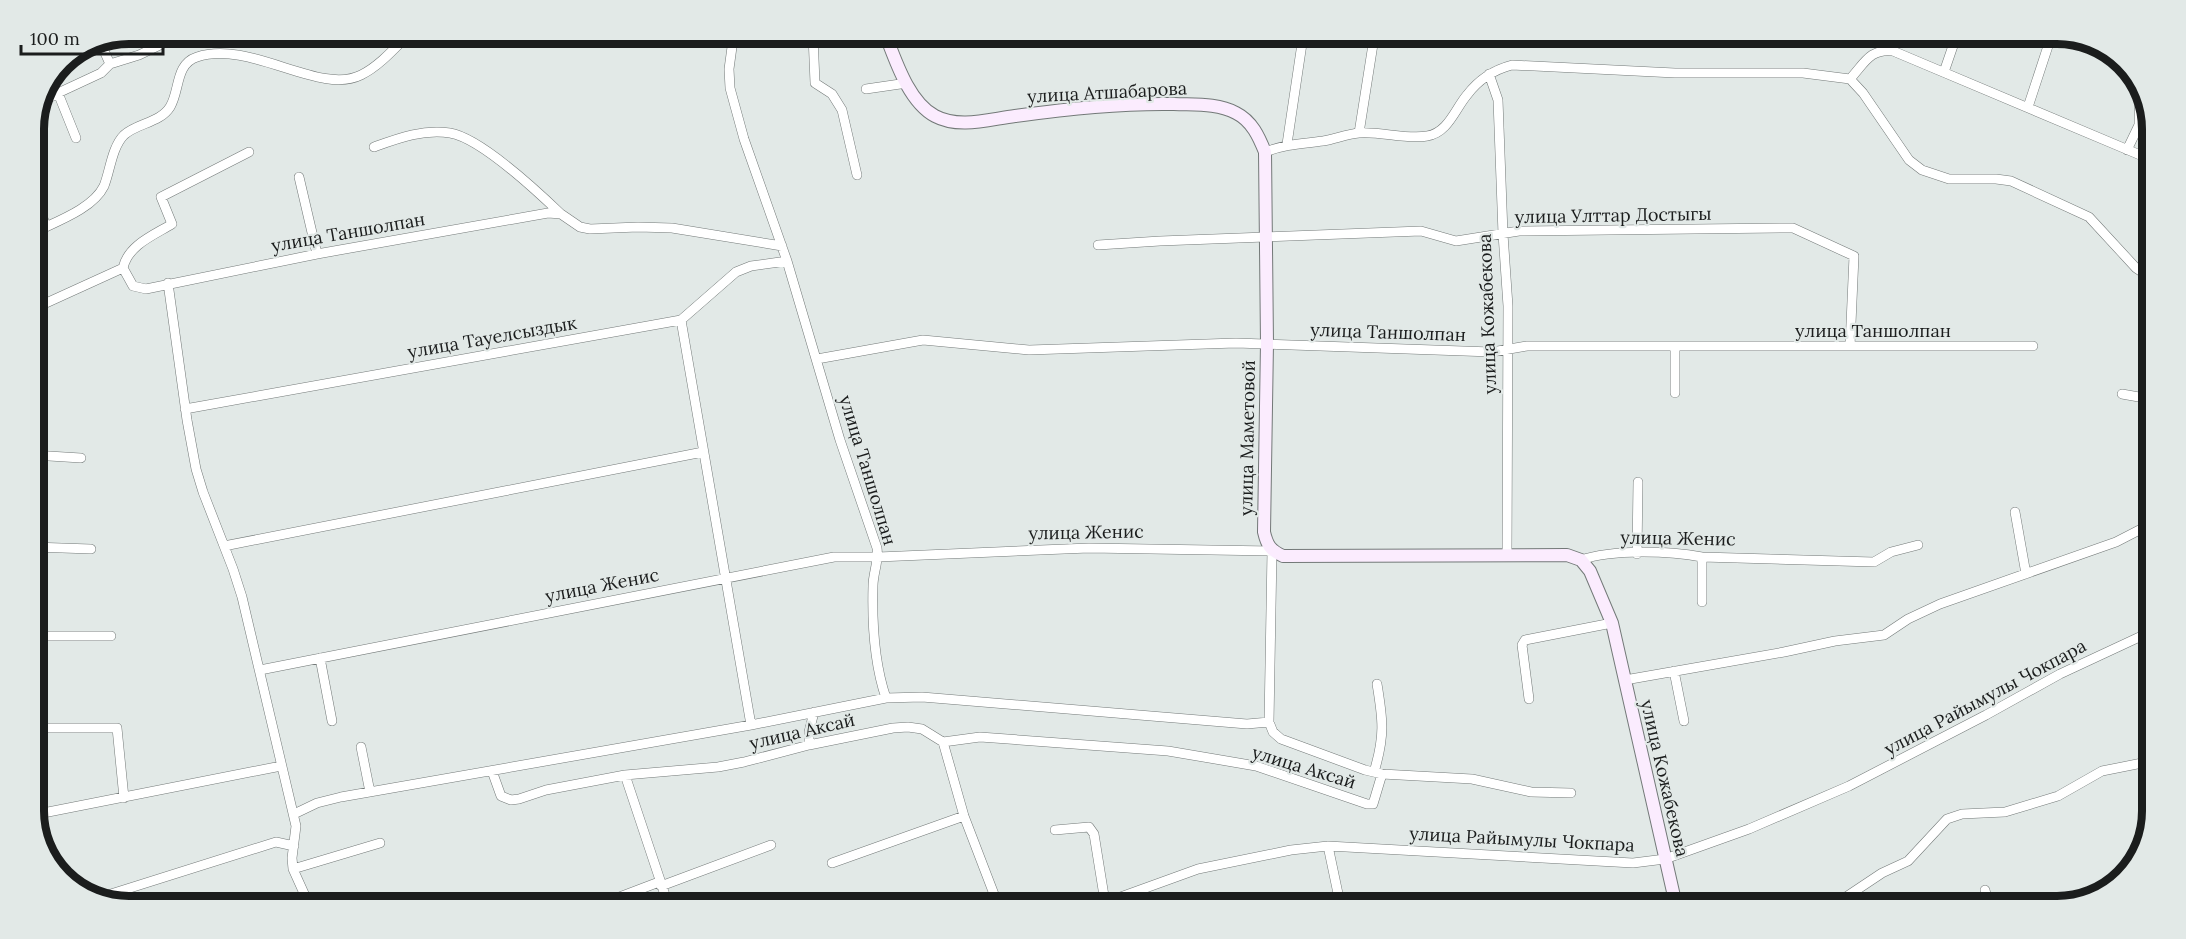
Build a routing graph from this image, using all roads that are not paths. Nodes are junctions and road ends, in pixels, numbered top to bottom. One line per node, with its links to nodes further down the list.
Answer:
1 (162, 44): 11 (street)
2 (399, 44): 33 (street)
3 (733, 44): 37 (street, улица Таншолпан)
4 (813, 44): 29 (street)
5 (890, 44): 15 (main road, улица Атшабарова)
6 (1302, 44): 23 (street)
7 (1373, 44): 21 (street)
8 (1954, 44): 12 (street)
9 (2049, 44): 20 (street)
10 (103, 48): 11 (street)
11 (110, 64): 17 (street)
12 (1944, 72): 14 (street); 20 (street)
13 (1489, 74): 14 (street); 21 (street); 34 (street, улица Кожабекова)
14 (1850, 79): 41 (street)
15 (907, 83): 16 (street); 27 (main road, улица Атшабарова)
16 (866, 89)
17 (58, 93): 18 (street); 22 (street)
18 (49, 98)
19 (2139, 105): 25 (street)
20 (2028, 107): 25 (street)
21 (1359, 133): 23 (street)
22 (76, 138)
23 (1287, 144): 27 (street)
24 (374, 147): 31 (street)
25 (2127, 150): 28 (street)
26 (249, 152): 40 (street)
27 (1265, 152): 35 (main road, улица Маметовой)
28 (2142, 156)
29 (857, 175)
30 (299, 177): 38 (street)
31 (561, 214): 37 (street); 38 (street, улица Таншолпан)
32 (44, 220): 33 (street)
33 (46, 227)
34 (1503, 234): 35 (street, улица Улттар Достыгы); 46 (street, улица Улттар Достыгы); 49 (street, улица Кожабекова)
35 (1266, 237): 36 (street, улица Улттар Достыгы); 45 (main road, улица Маметовой)
36 (1098, 245)
37 (782, 246): 39 (street, улица Таншолпан)
38 (317, 254): 42 (street, улица Таншолпан)
39 (787, 261): 44 (street); 50 (street, улица Таншолпан)
40 (123, 267): 42 (street, улица Таншолпан); 43 (street)
41 (2142, 272)
42 (168, 283): 54 (street)
43 (44, 304)
44 (681, 320): 54 (street, улица Тауелсыздык); 55 (street)
45 (1267, 343): 49 (street, улица Таншолпан); 50 (street, улица Таншолпан); 65 (main road, улица Маметовой)
46 (1850, 346): 47 (street, улица Таншолпан); 48 (street, улица Таншолпан)
47 (2032, 346)
48 (1675, 347): 49 (street, улица Таншолпан); 51 (street)
49 (1508, 350): 67 (street, улица Кожабекова)
50 (817, 359): 69 (street, улица Таншолпан)
51 (1675, 393)
52 (2122, 394): 53 (street)
53 (2142, 398)
54 (185, 409): 62 (street)
55 (704, 452): 62 (street); 72 (street)
56 (44, 456): 57 (street)
57 (81, 458)
58 (1638, 482): 66 (street)
59 (2015, 512): 71 (street)
60 (2142, 529): 71 (street)
61 (1918, 545): 68 (street, улица Женис)
62 (224, 546): 79 (street)
63 (44, 547): 64 (street)
64 (92, 549)
65 (1272, 551): 67 (main road, улица Женис); 69 (street, улица Женис); 88 (street, улица Маметовой)
66 (1637, 554): 68 (street, улица Женис); 70 (street, улица Женис)
67 (1507, 555): 70 (main road, улица Женис)
68 (1702, 556): 73 (street)
69 (878, 557): 72 (street, улица Женис); 83 (street, улица Таншолпан)
70 (1581, 560): 74 (main road, улица Кожабекова)
71 (2026, 574): 80 (street)
72 (726, 579): 78 (street, улица Женис); 89 (street)
73 (1702, 602)
74 (1612, 623): 81 (main road, улица Кожабекова); 84 (street)
75 (44, 636): 76 (street)
76 (111, 636)
77 (2142, 636): 110 (street, улица Райымулы Чокпара)
78 (320, 658): 79 (street, улица Женис); 86 (street)
79 (260, 670): 95 (street)
80 (1674, 671): 81 (street); 87 (street)
81 (1625, 680): 110 (main road, улица Кожабекова)
82 (1377, 684): 97 (street)
83 (886, 698): 85 (street, улица Аксай); 88 (street, улица Аксай)
84 (1529, 699)
85 (814, 712): 89 (street, улица Аксай); 92 (street)
86 (332, 721)
87 (1684, 721)
88 (1269, 722): 97 (street, улица Аксай)
89 (751, 725): 96 (street, улица Аксай)
90 (44, 728): 101 (street)
91 (942, 742): 92 (street, улица Аксай); 97 (street, улица Аксай); 104 (street)
92 (809, 745): 98 (street, улица Аксай)
93 (361, 747): 99 (street)
94 (2142, 763): 124 (street)
95 (281, 766): 101 (street); 103 (street)
96 (492, 771): 98 (street, улица Аксай); 99 (street, улица Аксай)
97 (1378, 773): 100 (street)
98 (625, 775): 113 (street)
99 (370, 792): 103 (street, улица Аксай)
100 (1571, 793)
101 (124, 798): 102 (street)
102 (44, 813)
103 (294, 814): 108 (street)
104 (964, 816): 111 (street); 119 (street)
105 (1055, 830): 120 (street)
106 (380, 843): 112 (street)
107 (771, 845): 113 (street)
108 (294, 846): 112 (street); 115 (street)
109 (1328, 846): 110 (street, улица Райымулы Чокпара); 121 (street, улица Райымулы Чокпара); 122 (street)
110 (1665, 859): 123 (main road, улица Кожабекова)
111 (831, 863)
112 (294, 869): 116 (street)
113 (660, 884): 117 (street); 118 (street)
114 (1985, 890): 125 (street)
115 (111, 894)
116 (305, 896)
117 (624, 896)
118 (665, 896)
119 (995, 896)
120 (1104, 896)
121 (1122, 896)
122 (1339, 896)
123 (1674, 896)
124 (1848, 896)
125 (1986, 896)

